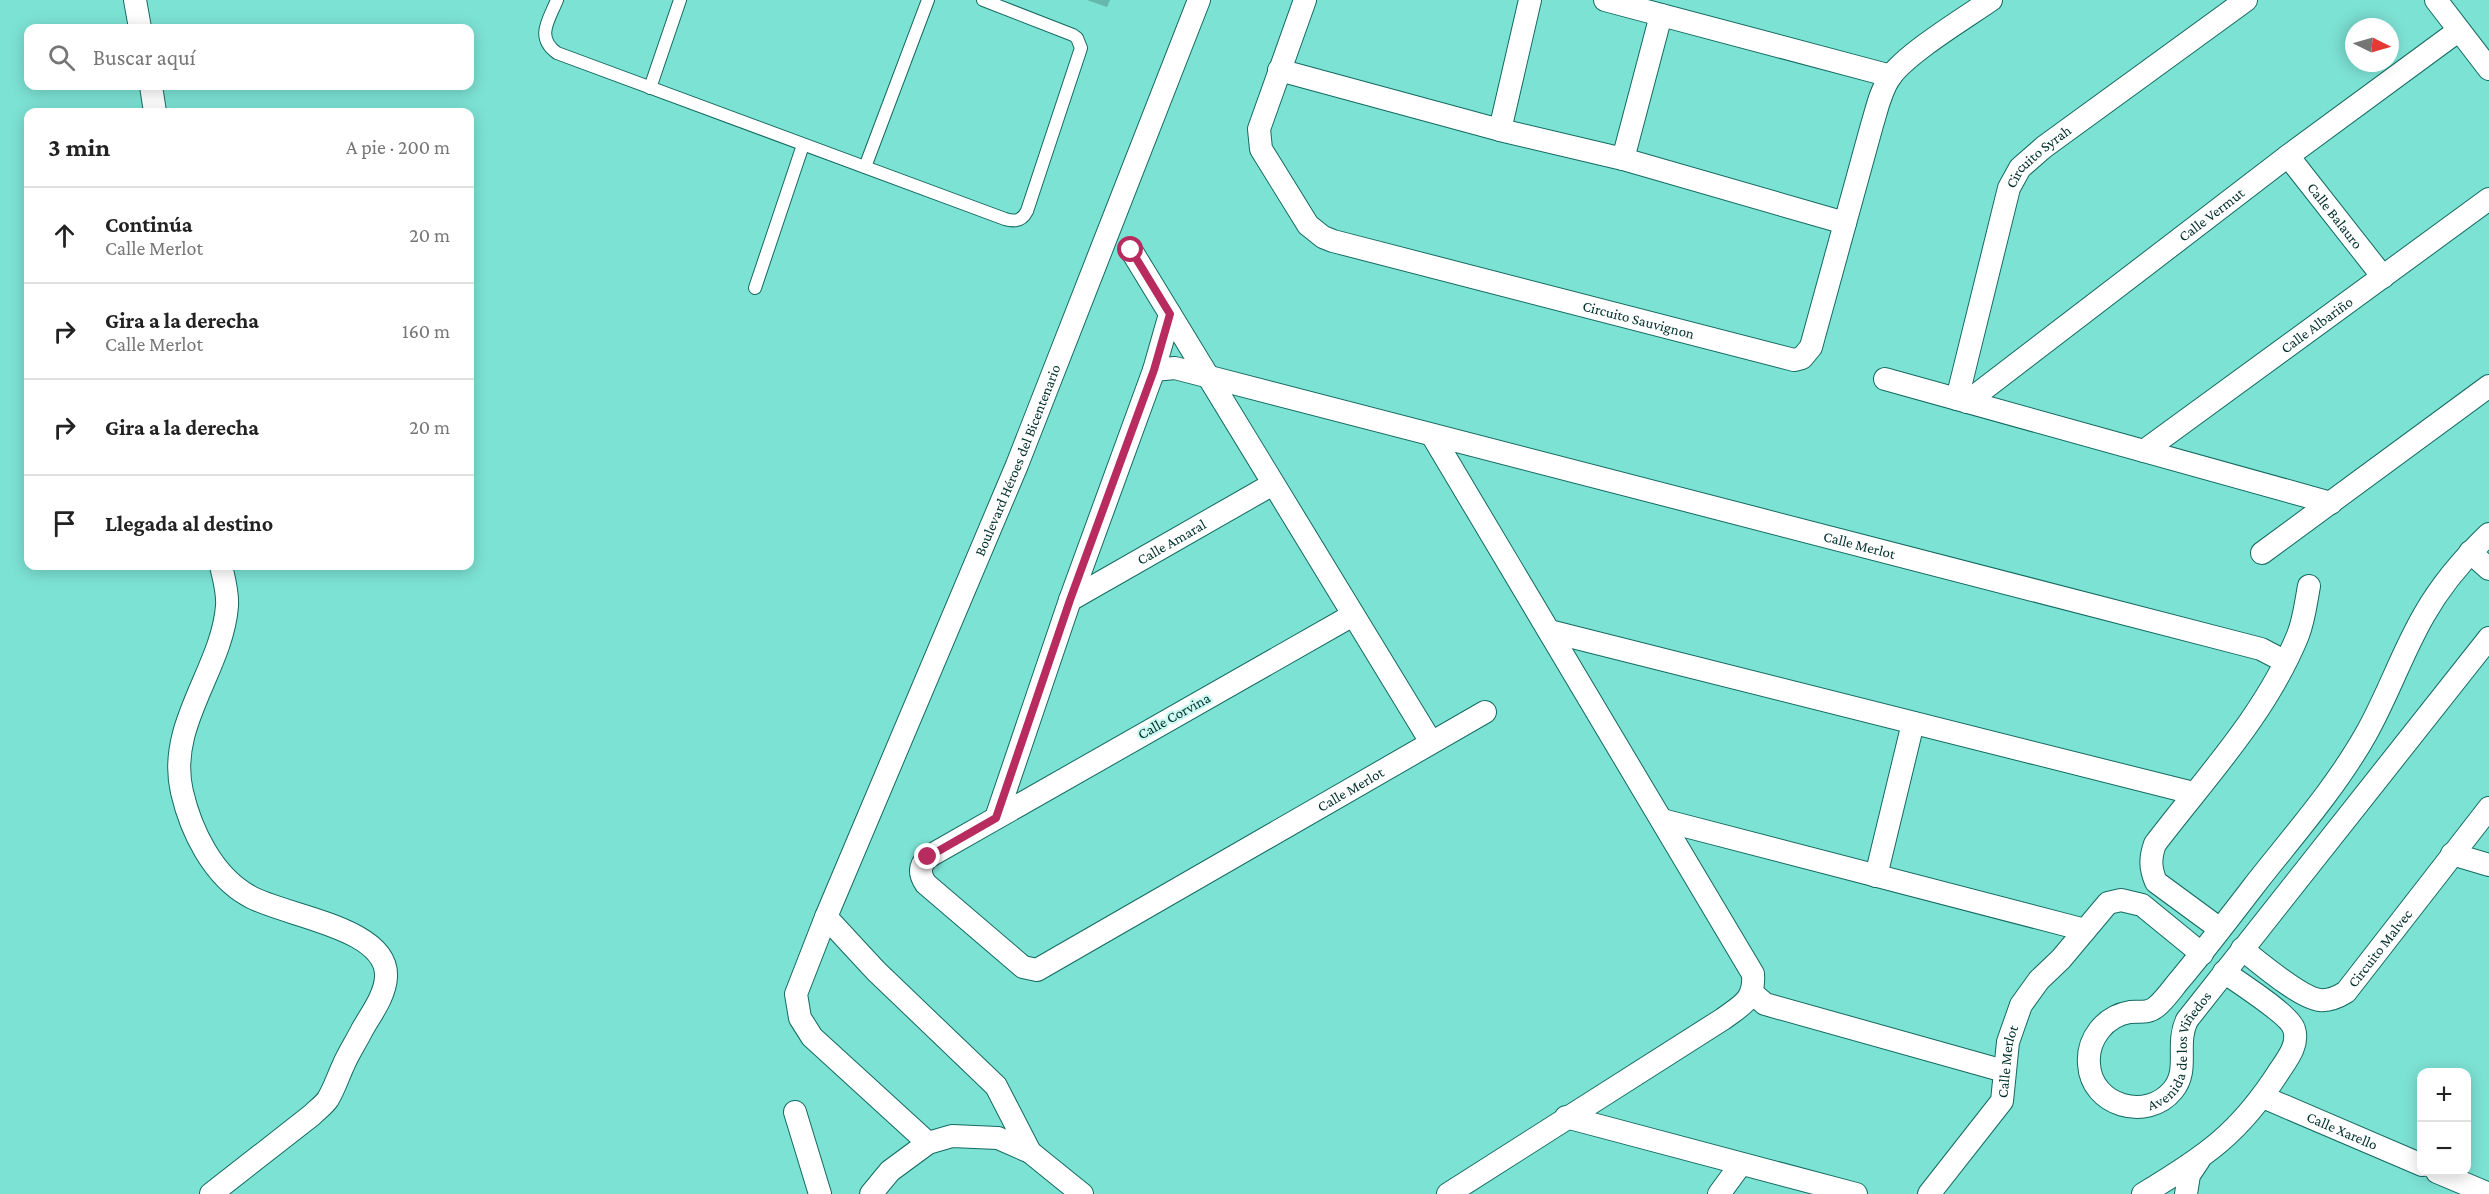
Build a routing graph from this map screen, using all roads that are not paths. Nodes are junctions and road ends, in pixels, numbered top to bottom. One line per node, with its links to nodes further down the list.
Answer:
1 (135, 0): 14 (street)
2 (557, 0): 19 (lane)
3 (680, 0): 19 (lane)
4 (928, 0): 26 (lane)
5 (983, 0): 26 (lane)
6 (1199, 0): 68 (street, Boulevard Héroes del Bicentenario)
7 (1305, 0): 17 (street, Circuito Sauvignon)
8 (1530, 0): 22 (street)
9 (1605, 0): 13 (street)
10 (1991, 0): 18 (street, Circuito Sauvignon)
11 (2246, 0): 38 (street, Circuito Syrah)
12 (2436, 0): 15 (street)
13 (1661, 15): 18 (street); 25 (street)
14 (139, 24)
15 (2458, 31): 16 (street); 24 (street, Calle Vermut)
16 (2489, 69)
17 (1279, 70): 22 (street); 28 (street, Circuito Sauvignon)
18 (1891, 76): 28 (street, Circuito Sauvignon)
19 (650, 88): 23 (lane)
20 (152, 90): 21 (street)
21 (154, 108)
22 (1500, 130): 25 (street)
23 (803, 145): 26 (lane); 31 (lane)
24 (2288, 156): 30 (street, Calle Balauro); 38 (street, Calle Vermut)
25 (1623, 159): 28 (street)
26 (865, 167)
27 (2489, 198): 30 (street, Calle Albariño)
28 (1845, 223)
29 (1131, 250): 32 (street)
30 (2383, 277): 42 (street, Calle Albariño)
31 (756, 288)
32 (1170, 314): 33 (street); 34 (street)
33 (1154, 370): 34 (street); 52 (street)
34 (1208, 377): 37 (street, Calle Merlot); 39 (street)
35 (1885, 379): 38 (street)
36 (2489, 386): 45 (street)
37 (1274, 394): 39 (street); 40 (street, Calle Merlot)
38 (1962, 401): 42 (street)
39 (1237, 424): 44 (street)
40 (1432, 435): 41 (street, Calle Merlot); 43 (street)
41 (1488, 449): 43 (street); 56 (street, Calle Merlot)
42 (2144, 451): 45 (street)
43 (1457, 477): 54 (street)
44 (1273, 484): 52 (street, Calle Amaral); 53 (street)
45 (2331, 503): 48 (street)
46 (2489, 534): 47 (street, Avenida de los Viñedos)
47 (2470, 552): 49 (street); 69 (street, Avenida de los Viñedos)
48 (2262, 553)
49 (2489, 569)
50 (222, 570): 85 (street)
51 (2309, 586): 56 (street)
52 (1070, 600): 62 (street)
53 (1353, 615): 59 (street); 62 (street, Calle Corvina)
54 (1549, 632): 58 (street); 63 (street)
55 (2489, 638): 71 (street, Avenida de los Viñedos)
56 (2284, 662): 60 (street)
57 (1485, 712): 59 (street, Calle Merlot)
58 (1913, 723): 60 (street); 67 (street)
59 (1431, 742): 66 (street, Calle Merlot)
60 (2193, 793): 69 (street)
61 (2489, 808): 64 (street, Circuito Malvec)
62 (996, 818): 66 (street, Calle Corvina)
63 (1662, 820): 67 (street); 74 (street)
64 (2452, 854): 65 (street); 71 (street, Circuito Malvec)
65 (2489, 865)
66 (920, 870)
67 (1876, 876): 70 (street)
68 (826, 917): 79 (street, Boulevard Héroes del Bicentenario); 80 (street)
69 (2220, 929): 72 (street, Avenida de los Viñedos)
70 (2085, 930): 72 (street, Calle Merlot); 75 (street, Calle Merlot)
71 (2242, 949): 73 (street, Avenida de los Viñedos)
72 (2202, 954): 73 (street, Avenida de los Viñedos)
73 (2224, 972): 76 (street)
74 (1752, 993): 75 (street); 78 (street)
75 (2004, 1071): 92 (street, Calle Merlot)
76 (2263, 1096): 81 (street); 82 (street, Calle Xarello)
77 (795, 1112): 86 (street)
78 (1566, 1117): 83 (street); 89 (street)
79 (927, 1143): 80 (street); 87 (street)
80 (1030, 1152): 88 (street)
81 (2200, 1159): 93 (street); 94 (street)
82 (2417, 1163)
83 (1741, 1164): 90 (street); 91 (street)
84 (2446, 1176): 95 (street)
85 (211, 1194)
86 (820, 1194)
87 (871, 1194)
88 (1082, 1194)
89 (1448, 1194)
90 (1719, 1194)
91 (1856, 1194)
92 (1929, 1194)
93 (2143, 1194)
94 (2186, 1194)
95 (2489, 1194)

